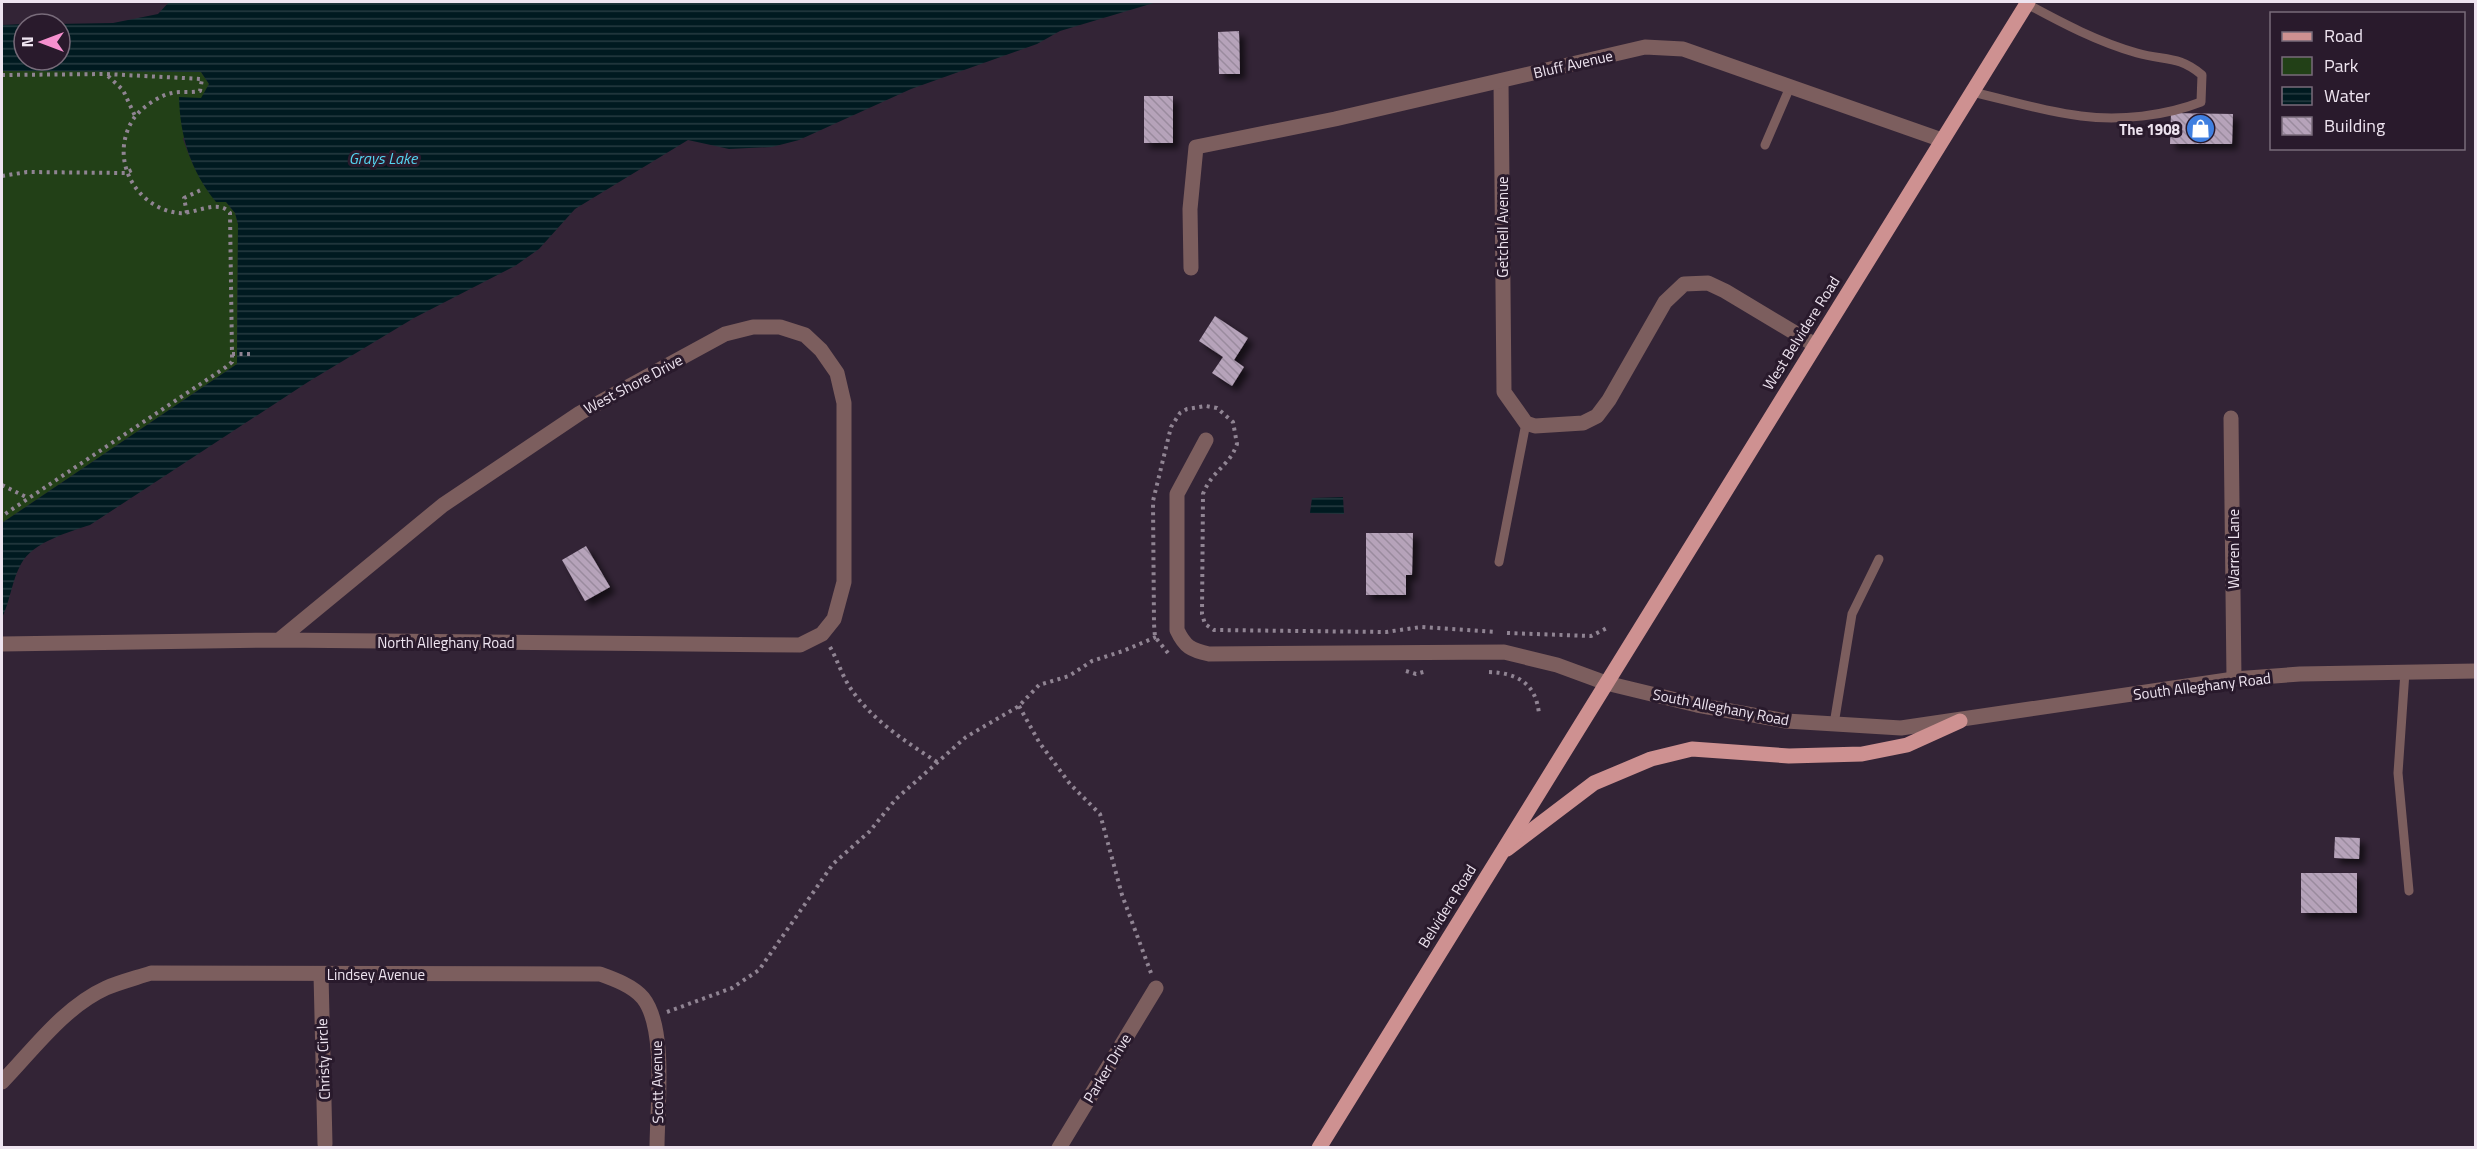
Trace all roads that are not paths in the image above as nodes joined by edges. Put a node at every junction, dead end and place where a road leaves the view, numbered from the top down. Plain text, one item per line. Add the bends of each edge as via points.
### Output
1 (2028, 3) edge
2 (1501, 81) junction
3 (1790, 87) junction
4 (1972, 92) junction
5 (1942, 140) junction
6 (1765, 145) dead end
7 (1191, 268) dead end
8 (1815, 345) junction
9 (2232, 418) dead end
10 (1526, 423) junction
11 (1206, 440) dead end
12 (1879, 560) dead end
13 (1499, 562) dead end
14 (822, 634) joint
15 (279, 640) junction
16 (2, 644) edge
17 (2475, 671) edge
18 (2405, 672) junction
19 (2234, 679) junction
20 (1606, 683) junction
21 (1960, 721) junction
22 (1834, 724) junction
23 (1500, 855) junction
24 (2409, 891) dead end
25 (321, 974) junction
26 (1156, 987) road end
27 (654, 1016) joint
28 (2, 1082) edge
29 (325, 1144) dead end
30 (657, 1148) edge
31 (1059, 1148) edge
32 (1319, 1148) edge

1 - 4 main road, West Belvidere Road
1 - 4 lane via 2077,31 2138,53 2186,62 2202,75 2201,102 2180,110 2124,117 2081,117
2 - 3 street, Bluff Avenue via 1645,47 1683,49
2 - 7 street, Bluff Avenue via 1196,147 1190,209
2 - 10 street, Getchell Avenue via 1504,392
3 - 5 street, Bluff Avenue
3 - 6 lane
4 - 5 main road, West Belvidere Road
5 - 8 main road, West Belvidere Road
8 - 10 street via 1708,283 1684,284 1665,302 1597,416 1583,423
8 - 20 main road, West Belvidere Road
9 - 19 street, Warren Lane
10 - 13 lane
11 - 20 street, South Alleghany Road via 1178,494 1177,630 1184,645 1192,651 1504,652
12 - 22 lane via 1852,614
14 - 15 street, North Alleghany Road via 800,645
14 - 15 street, West Shore Drive via 834,619 844,573 844,403 837,373 805,334 780,327 753,327 725,334 580,413 443,505
15 - 16 street, North Alleghany Road
17 - 18 street, South Alleghany Road
18 - 19 street, South Alleghany Road
18 - 24 lane via 2398,773
19 - 21 street, South Alleghany Road
20 - 22 street, South Alleghany Road via 1697,705 1786,721
20 - 23 main road, Belvidere Road
21 - 22 street, South Alleghany Road via 1901,728
21 - 23 main road via 1907,745 1862,754 1789,756 1692,749 1651,759 1594,783
23 - 32 main road, Belvidere Road
25 - 27 street, Lindsey Avenue via 600,974 618,980 643,997
25 - 28 street, Lindsey Avenue via 151,973 106,988 68,1015
25 - 29 street, Christy Circle
26 - 31 street, Parker Drive
27 - 30 street, Scott Avenue

